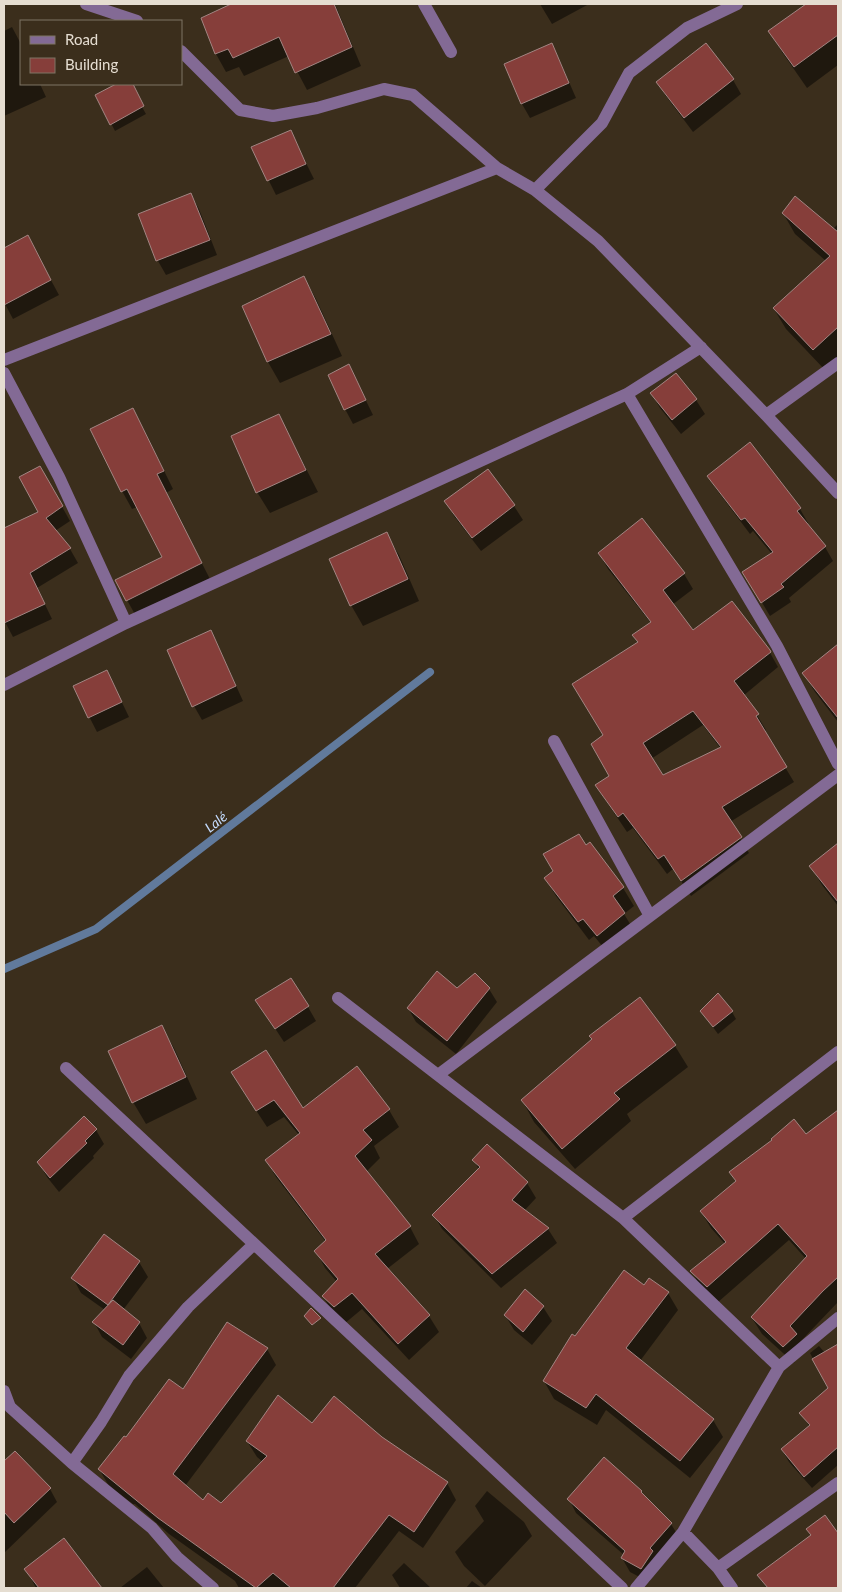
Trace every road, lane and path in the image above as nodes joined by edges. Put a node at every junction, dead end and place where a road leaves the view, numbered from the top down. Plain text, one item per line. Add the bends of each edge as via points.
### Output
1 (86, 4) edge
2 (424, 4) edge
3 (737, 4) edge
4 (134, 20) edge
5 (182, 52) edge
6 (451, 52) dead end
7 (497, 168) junction
8 (535, 190) junction
9 (701, 347) junction
10 (4, 360) edge
11 (838, 363) edge
12 (4, 373) edge
13 (627, 394) junction
14 (766, 415) junction
15 (838, 493) edge
16 (126, 623) junction
17 (4, 685) edge
18 (554, 741) dead end
19 (838, 764) edge
20 (838, 775) edge
21 (650, 916) junction
22 (338, 998) dead end
23 (838, 1052) edge
24 (66, 1068) dead end
25 (438, 1075) junction
26 (623, 1218) junction
27 (254, 1244) junction
28 (838, 1318) edge
29 (779, 1367) junction
30 (4, 1391) edge
31 (72, 1463) junction
32 (838, 1483) edge
33 (683, 1532) junction
34 (718, 1568) junction
35 (213, 1588) edge
36 (622, 1588) edge
37 (636, 1588) edge
38 (732, 1588) edge

1 - 4 street
2 - 6 street
3 - 8 street via 687,28 629,73 602,122
5 - 7 street via 240,110 273,116 317,108 384,88 413,95
7 - 8 street
7 - 10 street
8 - 9 street via 598,241
9 - 13 street
9 - 14 street
11 - 14 street
12 - 16 street via 59,477
13 - 16 street
13 - 19 street via 777,646
14 - 15 street
16 - 17 street
18 - 21 street
20 - 21 street
21 - 25 street
22 - 25 street
23 - 26 street
24 - 27 street
25 - 26 street
26 - 29 street
27 - 31 street via 188,1307 129,1376
27 - 36 street
28 - 29 street
29 - 33 street
30 - 31 street via 10,1407
31 - 35 street via 152,1528 177,1557
32 - 34 street
33 - 34 street
33 - 37 street
34 - 38 street

